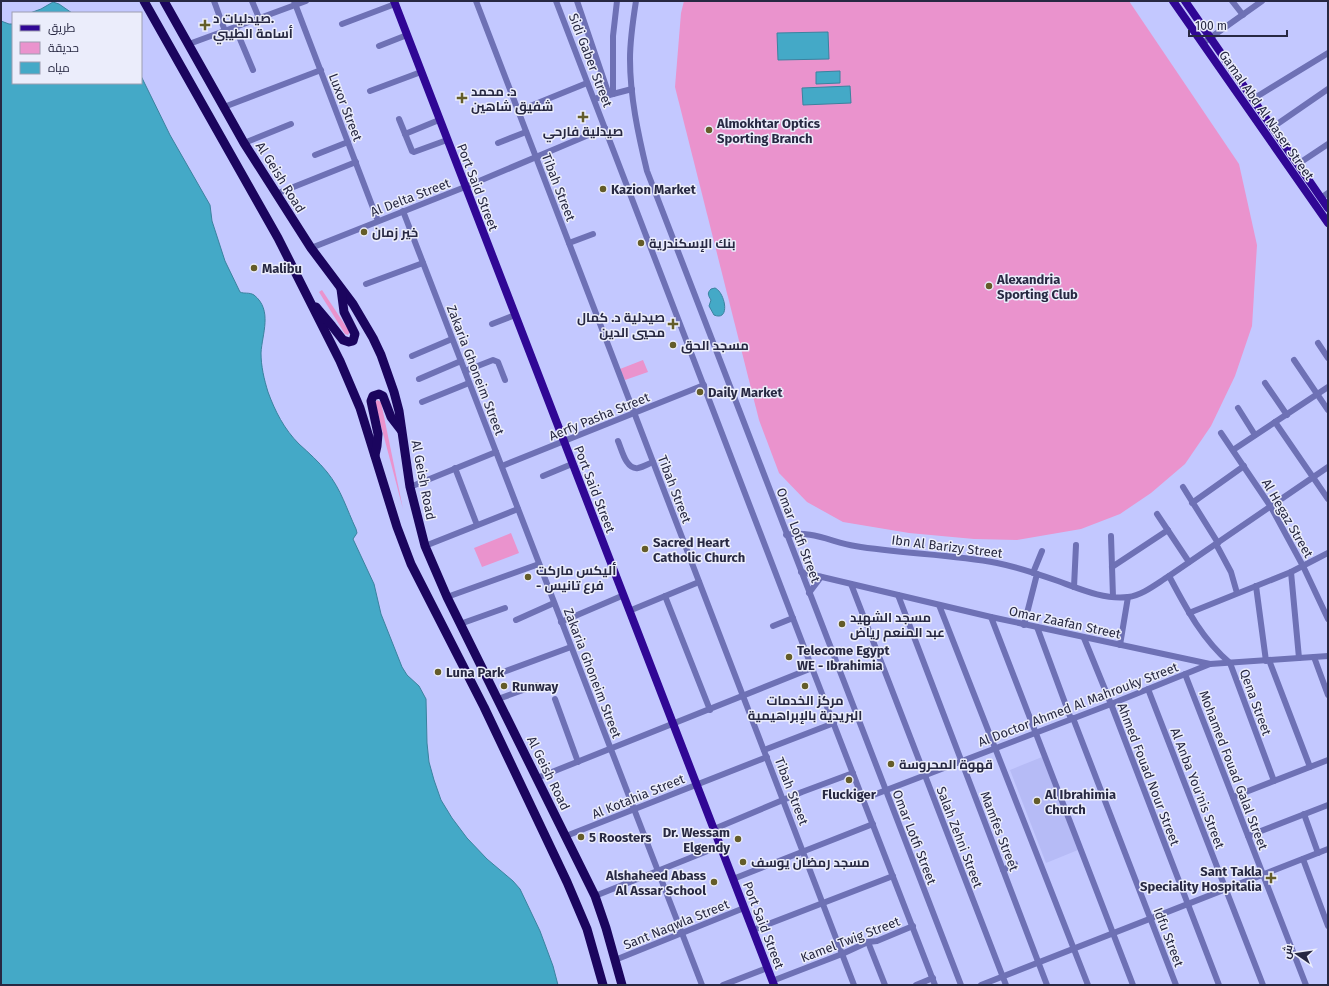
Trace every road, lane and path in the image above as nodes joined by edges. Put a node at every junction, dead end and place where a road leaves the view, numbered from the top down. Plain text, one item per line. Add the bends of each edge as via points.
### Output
1 (144, 1) edge
2 (164, 1) edge
3 (214, 1) edge
4 (252, 1) edge
5 (306, 1) edge
6 (476, 1) edge
7 (556, 1) edge
8 (577, 1) edge
9 (618, 1) edge
10 (636, 1) edge
11 (1173, 1) edge
12 (1185, 1) edge
13 (1232, 1) edge
14 (1262, 1) edge
15 (394, 2) edge
16 (295, 3) edge
17 (1243, 15) junction
18 (259, 18) junction
19 (342, 24) dead end
20 (234, 27) junction
21 (225, 31) junction
22 (407, 35) junction
23 (1210, 38) junction
24 (1203, 43) junction
25 (189, 44) junction
26 (379, 46) dead end
27 (1328, 53) edge
28 (252, 70) dead end
29 (320, 70) junction
30 (421, 72) junction
31 (587, 83) junction
32 (632, 89) junction
33 (1328, 89) edge
34 (370, 92) dead end
35 (611, 94) junction
36 (594, 99) junction
37 (1253, 99) junction
38 (224, 107) junction
39 (518, 111) junction
40 (399, 119) dead end
41 (440, 120) junction
42 (291, 124) dead end
43 (1273, 127) junction
44 (605, 128) junction
45 (526, 132) junction
46 (405, 134) junction
47 (447, 140) junction
48 (348, 142) junction
49 (244, 143) junction
50 (498, 143) dead end
51 (1328, 144) edge
52 (1288, 150) junction
53 (315, 155) dead end
54 (1281, 155) junction
55 (536, 157) junction
56 (356, 162) junction
57 (1298, 164) junction
58 (465, 187) junction
59 (276, 194) junction
60 (1325, 196) edge
61 (1328, 208) edge
62 (403, 211) junction
63 (378, 221) junction
64 (1328, 223) edge
65 (593, 234) dead end
66 (569, 243) junction
67 (311, 248) junction
68 (423, 263) junction
69 (366, 284) dead end
70 (341, 289) junction
71 (309, 300) junction
72 (515, 316) junction
73 (492, 324) dead end
74 (452, 338) junction
75 (1318, 342) dead end
76 (412, 356) dead end
77 (1328, 358) edge
78 (1294, 360) dead end
79 (461, 361) junction
80 (465, 371) junction
81 (419, 379) dead end
82 (505, 380) dead end
83 (469, 383) junction
84 (1265, 383) dead end
85 (704, 385) junction
86 (1328, 387) edge
87 (1317, 394) junction
88 (422, 402) dead end
89 (1238, 408) dead end
90 (1328, 410) edge
91 (634, 413) junction
92 (1287, 415) junction
93 (1275, 422) junction
94 (402, 431) junction
95 (1221, 433) dead end
96 (1255, 435) junction
97 (618, 441) dead end
98 (564, 442) junction
99 (1233, 450) junction
100 (496, 452) junction
101 (375, 457) junction
102 (653, 462) junction
103 (572, 464) junction
104 (502, 466) junction
105 (1244, 466) junction
106 (1328, 467) edge
107 (455, 468) junction
108 (543, 476) dead end
109 (1314, 477) junction
110 (410, 487) junction
111 (1183, 487) dead end
112 (1328, 499) edge
113 (1192, 503) junction
114 (1271, 507) junction
115 (518, 509) junction
116 (1157, 514) dead end
117 (477, 525) junction
118 (1168, 530) junction
119 (786, 535) junction
120 (1111, 536) dead end
121 (1217, 543) junction
122 (1076, 545) dead end
123 (425, 546) junction
124 (1042, 551) dead end
125 (1327, 555) edge
126 (1189, 562) junction
127 (539, 564) junction
128 (1303, 566) junction
129 (1112, 567) junction
130 (801, 572) junction
131 (1291, 572) junction
132 (1035, 573) junction
133 (1169, 576) junction
134 (821, 577) junction
135 (699, 582) junction
136 (851, 584) junction
137 (1256, 586) junction
138 (1074, 587) junction
139 (809, 593) junction
140 (1237, 593) junction
141 (898, 595) junction
142 (624, 596) junction
143 (665, 596) junction
144 (447, 597) junction
145 (1114, 597) junction
146 (1128, 597) junction
147 (554, 603) junction
148 (939, 605) junction
149 (505, 608) dead end
150 (630, 611) junction
151 (1189, 613) junction
152 (990, 617) junction
153 (793, 618) junction
154 (1328, 619) edge
155 (516, 620) dead end
156 (562, 622) junction
157 (460, 624) junction
158 (1024, 624) junction
159 (773, 626) dead end
160 (1037, 627) junction
161 (1084, 638) junction
162 (1120, 645) junction
163 (571, 647) junction
164 (1328, 656) edge
165 (1314, 657) junction
166 (1299, 658) junction
167 (1268, 660) junction
168 (1230, 663) junction
169 (1210, 664) junction
170 (812, 668) junction
171 (1185, 674) junction
172 (487, 678) junction
173 (537, 685) dead end
174 (1148, 689) junction
175 (1328, 695) edge
176 (743, 697) junction
177 (498, 699) junction
178 (555, 699) dead end
179 (1111, 704) junction
180 (710, 710) junction
181 (1072, 719) junction
182 (834, 723) junction
183 (674, 724) junction
184 (1035, 733) junction
185 (995, 748) junction
186 (611, 749) junction
187 (764, 750) junction
188 (767, 757) junction
189 (1328, 760) edge
190 (961, 761) junction
191 (578, 762) junction
192 (1310, 766) junction
193 (853, 773) junction
194 (925, 775) junction
195 (537, 778) junction
196 (1274, 781) junction
197 (697, 784) junction
198 (886, 790) junction
199 (1233, 797) junction
200 (863, 799) junction
201 (783, 801) junction
202 (1328, 805) edge
203 (634, 809) junction
204 (1304, 814) junction
205 (873, 824) junction
206 (714, 829) junction
207 (566, 836) junction
208 (1248, 836) junction
209 (720, 846) junction
210 (1328, 849) edge
211 (803, 852) junction
212 (1318, 853) junction
213 (1303, 859) junction
214 (1015, 864) dead end
215 (1003, 870) junction
216 (658, 871) junction
217 (1263, 875) junction
218 (893, 876) junction
219 (733, 879) junction
220 (1226, 889) junction
221 (595, 896) junction
222 (823, 903) junction
223 (1188, 904) junction
224 (744, 908) junction
225 (1150, 919) junction
226 (913, 926) junction
227 (1328, 926) edge
228 (753, 930) junction
229 (682, 933) junction
230 (1113, 933) junction
231 (868, 942) junction
232 (1074, 949) junction
233 (842, 954) junction
234 (615, 960) junction
235 (1038, 963) junction
236 (767, 968) junction
237 (1002, 977) junction
238 (933, 978) junction
239 (773, 983) edge
240 (1217, 984) edge
241 (603, 985) edge
242 (622, 985) edge
243 (702, 985) edge
244 (723, 985) edge
245 (854, 985) edge
246 (885, 985) edge
247 (916, 985) edge
248 (935, 985) edge
249 (961, 985) edge
250 (981, 985) edge
251 (1006, 985) edge
252 (1047, 985) edge
253 (1088, 985) edge
254 (1133, 985) edge
255 (1176, 985) edge
256 (1263, 985) edge
257 (1306, 985) edge

1 - 71 highway via 278,238
2 - 25 highway, Al Geish Road
3 - 21 street
4 - 18 street
5 - 16 street
6 - 39 street, Tibah Street
7 - 31 street, Sidi Gaber Street
8 - 35 street, Sidi Gaber Street
9 - 35 street via 613,36
10 - 32 street, Omar Lotfi Street via 630,58
11 - 24 main road, Gamal Abd Al Naser Street
12 - 23 main road, Gamal Abd Al Naser Street
13 - 17 street
14 - 17 street
15 - 19 street
15 - 22 main road, Port Said Street
16 - 18 street
16 - 29 street, Luxor Street
17 - 23 street
18 - 20 street
20 - 21 street
20 - 28 street
21 - 25 street
22 - 26 street
22 - 30 main road, Port Said Street
23 - 24 street
23 - 37 main road, Gamal Abd Al Naser Street
24 - 54 main road, Gamal Abd Al Naser Street
25 - 38 highway, Al Geish Road
27 - 37 street
29 - 38 street
29 - 48 street, Luxor Street
30 - 34 street
30 - 41 main road, Port Said Street
31 - 36 street, Sidi Gaber Street
31 - 39 street
32 - 35 street
32 - 119 street, Omar Lotfi Street via 643,156 652,186
33 - 43 street
35 - 36 street
36 - 44 street, Sidi Gaber Street
37 - 43 main road, Gamal Abd Al Naser Street
38 - 49 highway, Al Geish Road
39 - 45 street, Tibah Street
40 - 46 street
41 - 46 street
41 - 47 main road, Port Said Street
42 - 49 street
43 - 52 main road, Gamal Abd Al Naser Street
44 - 55 street, Al Delta Street
44 - 85 street
45 - 50 street
45 - 55 street, Tibah Street
46 - 47 street via 412,150 416,152
47 - 58 main road, Port Said Street
48 - 53 street
48 - 56 street, Luxor Street
49 - 59 highway, Al Geish Road
51 - 57 street
52 - 54 main road
52 - 57 main road, Gamal Abd Al Naser Street
54 - 64 main road, Gamal Abd Al Naser Street
55 - 58 street, Al Delta Street
55 - 66 street, Tibah Street
56 - 59 street
56 - 63 street, Luxor Street
57 - 60 main road, Gamal Abd Al Naser Street
58 - 62 street, Al Delta Street
58 - 72 main road, Port Said Street
59 - 67 highway, Al Geish Road
60 - 61 main road, Gamal Abd Al Naser Street
62 - 63 street, Al Delta Street
62 - 68 street, Zakaria Ghoneim Street
63 - 67 street, Al Delta Street
65 - 66 street
66 - 91 street, Tibah Street
67 - 70 highway, Al Geish Road
68 - 69 street
68 - 74 street, Zakaria Ghoneim Street
70 - 71 highway via 344,312 355,334 350,342 343,340
70 - 94 highway, Al Geish Road via 364,320 381,355 394,392
71 - 101 highway via 351,385
72 - 73 street
72 - 98 main road, Port Said Street
74 - 76 street
74 - 79 street, Zakaria Ghoneim Street
75 - 77 street
78 - 87 street
79 - 80 street, Zakaria Ghoneim Street
79 - 81 street
80 - 82 street via 496,360
80 - 83 street, Zakaria Ghoneim Street
83 - 88 street
83 - 100 street, Zakaria Ghoneim Street
84 - 92 street
85 - 91 street, Aerfy Pasha Street
85 - 153 street
86 - 87 street
87 - 90 street
87 - 92 street
89 - 96 street
91 - 98 street, Aerfy Pasha Street
91 - 102 street, Tibah Street
92 - 93 street
93 - 96 street
93 - 109 street
94 - 101 highway via 391,417 383,396 373,396 371,401 378,440
94 - 110 highway, Al Geish Road
95 - 99 street, Al Hegaz Street
96 - 99 street
97 - 102 street via 632,468
98 - 103 main road, Port Said Street
98 - 104 street, Aerfy Pasha Street
99 - 105 street, Al Hegaz Street
100 - 104 street, Zakaria Ghoneim Street
100 - 107 street
101 - 241 highway via 411,564 484,707 567,882 587,929
102 - 135 street, Tibah Street
103 - 108 street
103 - 142 main road, Port Said Street
104 - 115 street, Zakaria Ghoneim Street
105 - 113 street
105 - 114 street, Al Hegaz Street
106 - 109 street, Ibn Al Barizy Street
107 - 110 street
107 - 117 street
109 - 112 street
109 - 114 street, Ibn Al Barizy Street
110 - 123 highway, Al Geish Road
111 - 113 street
113 - 121 street
114 - 121 street, Ibn Al Barizy Street
114 - 128 street, Al Hegaz Street
115 - 117 street
115 - 127 street, Zakaria Ghoneim Street
116 - 118 street
117 - 123 street
118 - 126 street
118 - 129 street
119 - 130 street, Omar Lotfi Street
119 - 132 street, Ibn Al Barizy Street via 801,533 863,547 972,559
120 - 129 street
121 - 126 street, Ibn Al Barizy Street
121 - 140 street via 1231,572
122 - 138 street
123 - 144 highway, Al Geish Road
124 - 132 street
125 - 128 street
126 - 133 street, Ibn Al Barizy Street
127 - 144 street
127 - 147 street, Zakaria Ghoneim Street
128 - 131 street
128 - 154 street, Al Hegaz Street
129 - 145 street
130 - 134 street, Omar Zaafan Street
130 - 139 street, Omar Lotfi Street
131 - 137 street
131 - 166 street
132 - 138 street, Ibn Al Barizy Street
132 - 158 street
133 - 146 street, Ibn Al Barizy Street
133 - 151 street, Qena Street
134 - 136 street, Omar Zaafan Street
134 - 139 street
135 - 143 street
135 - 176 street, Tibah Street
136 - 141 street, Omar Zaafan Street
136 - 194 street, Salah Zehni Street
137 - 140 street
137 - 167 street
138 - 145 street, Ibn Al Barizy Street
139 - 198 street, Omar Lotfi Street
140 - 151 street
141 - 148 street, Omar Zaafan Street
141 - 190 street, Mamfes Street
142 - 150 main road, Port Said Street
142 - 156 street
143 - 150 street
143 - 180 street
144 - 157 highway, Al Geish Road
145 - 146 street, Ibn Al Barizy Street
146 - 162 street
147 - 155 street
147 - 156 street, Zakaria Ghoneim Street
148 - 152 street, Omar Zaafan Street
148 - 185 street
149 - 157 street
150 - 183 main road, Port Said Street
151 - 168 street, Qena Street via 1205,638
152 - 158 street, Omar Zaafan Street
152 - 184 street
153 - 159 street
153 - 170 street
156 - 163 street, Zakaria Ghoneim Street
157 - 172 highway, Al Geish Road
158 - 160 street, Omar Zaafan Street
160 - 161 street, Omar Zaafan Street
160 - 181 street, Idfu Street
161 - 162 street, Omar Zaafan Street
161 - 179 street, Ahmed Fouad Nour Street
162 - 169 street, Omar Zaafan Street
163 - 172 street
163 - 186 street, Zakaria Ghoneim Street
164 - 165 street, Omar Zaafan Street
165 - 166 street, Omar Zaafan Street
165 - 175 street
166 - 167 street, Omar Zaafan Street
167 - 168 street, Omar Zaafan Street
167 - 192 street
168 - 169 street, Omar Zaafan Street
168 - 196 street, Qena Street
169 - 171 street, Al Doctor Ahmed Al Mahrouky Street
170 - 176 street
170 - 182 street
171 - 174 street, Al Doctor Ahmed Al Mahrouky Street
171 - 199 street, Mohamed Fouad Galal Street
172 - 177 highway, Al Geish Road
173 - 177 street
174 - 179 street, Al Doctor Ahmed Al Mahrouky Street
174 - 220 street, Al Anba You'nis Street
176 - 180 street
176 - 187 street, Tibah Street
177 - 195 highway, Al Geish Road
178 - 191 street
179 - 181 street, Al Doctor Ahmed Al Mahrouky Street
179 - 223 street, Ahmed Fouad Nour Street
180 - 183 street
181 - 184 street, Al Doctor Ahmed Al Mahrouky Street
181 - 225 street, Idfu Street
182 - 187 street
182 - 193 street
183 - 186 street
183 - 197 main road, Port Said Street
184 - 185 street, Al Doctor Ahmed Al Mahrouky Street
184 - 230 street
185 - 190 street, Al Doctor Ahmed Al Mahrouky Street
185 - 232 street
186 - 191 street
186 - 203 street, Zakaria Ghoneim Street
187 - 188 street, Tibah Street
188 - 197 street, Al Kotahia Street
188 - 201 street, Tibah Street
189 - 192 street
190 - 194 street, Al Doctor Ahmed Al Mahrouky Street
190 - 215 street, Mamfes Street
191 - 195 street
192 - 196 street
193 - 200 street
193 - 201 street
194 - 198 street, Al Doctor Ahmed Al Mahrouky Street
194 - 237 street, Salah Zehni Street
195 - 207 highway, Al Geish Road
196 - 199 street
197 - 203 street, Al Kotahia Street
197 - 206 main road, Port Said Street
198 - 200 street, Al Doctor Ahmed Al Mahrouky Street
198 - 249 street, Omar Lotfi Street
199 - 208 street, Mohamed Fouad Galal Street
200 - 205 street
201 - 206 street
201 - 211 street, Tibah Street
202 - 204 street
203 - 207 street, Al Kotahia Street
203 - 216 street, Zakaria Ghoneim Street
204 - 208 street
204 - 212 street
205 - 211 street
205 - 218 street
206 - 209 main road, Port Said Street
207 - 221 highway, Al Geish Road
208 - 217 street, Mohamed Fouad Galal Street
209 - 216 street
209 - 219 main road, Port Said Street
210 - 212 street
211 - 219 street
211 - 222 street, Tibah Street
212 - 213 street
213 - 217 street
213 - 227 street
214 - 215 street
215 - 235 street, Mamfes Street
216 - 221 street
216 - 229 street, Zakaria Ghoneim Street
217 - 220 street
217 - 257 street, Mohamed Fouad Galal Street
218 - 222 street
218 - 226 street
219 - 224 main road, Port Said Street
220 - 223 street
220 - 256 street, Al Anba You'nis Street
221 - 234 highway, Al Geish Road
222 - 228 street
222 - 233 street, Tibah Street
223 - 225 street
223 - 240 street, Ahmed Fouad Nour Street
224 - 228 main road, Port Said Street
224 - 229 street, Sant Naqwla Street
225 - 230 street
225 - 255 street, Idfu Street
226 - 231 street, Kamel Twig Street via 877,941
226 - 238 street
228 - 236 main road, Port Said Street
229 - 234 street, Sant Naqwla Street
229 - 243 street, Zakaria Ghoneim Street
230 - 232 street
230 - 254 street
231 - 233 street, Kamel Twig Street
231 - 246 street
232 - 235 street
232 - 253 street
233 - 239 street, Kamel Twig Street
233 - 245 street, Tibah Street
234 - 242 highway, Al Geish Road
235 - 237 street
235 - 252 street, Mamfes Street
236 - 239 main road, Port Said Street
236 - 244 street
237 - 250 street
237 - 251 street, Salah Zehni Street
238 - 247 street
238 - 248 street

